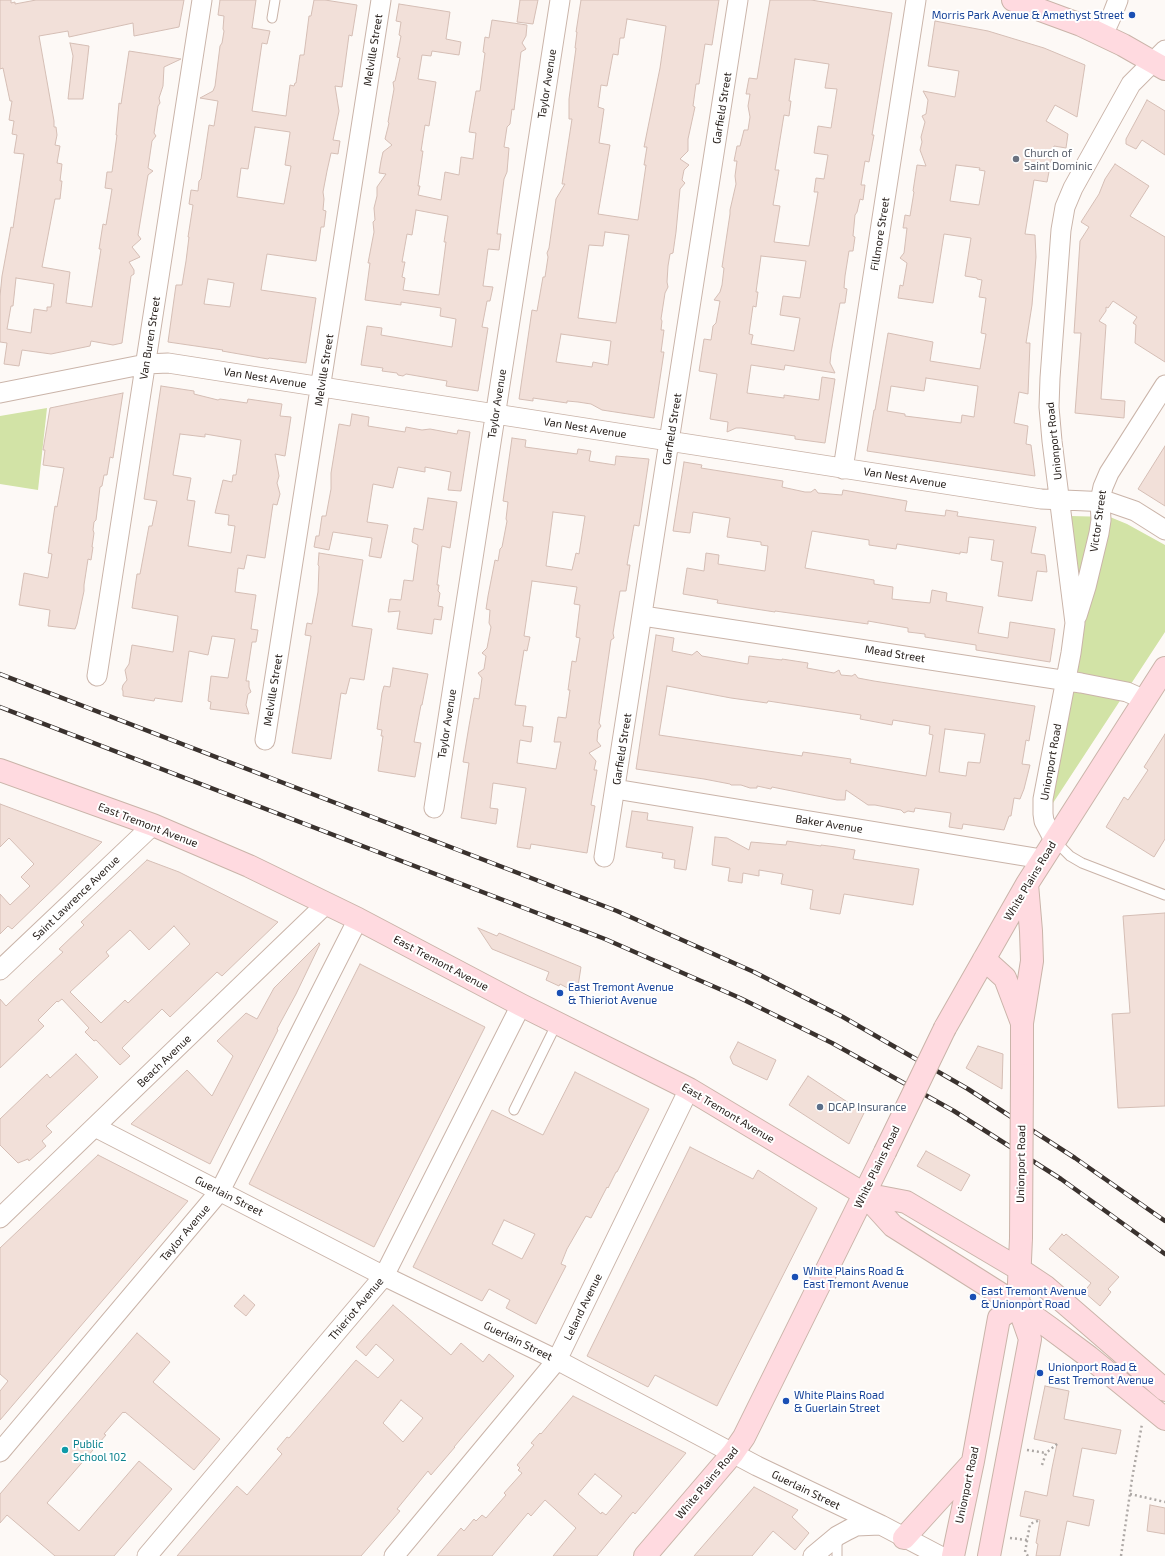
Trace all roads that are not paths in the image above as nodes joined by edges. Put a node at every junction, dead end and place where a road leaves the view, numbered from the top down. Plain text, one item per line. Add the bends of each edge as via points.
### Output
1 (202, 0) edge
2 (276, 0) edge
3 (381, 0) edge
4 (560, 0) edge
5 (738, 0) edge
6 (916, 0) edge
7 (1013, 0) edge
8 (1118, 0) edge
9 (272, 18) dead end
10 (1103, 36) junction
11 (1161, 60) edge
12 (146, 364) junction
13 (1165, 385) edge
14 (321, 387) junction
15 (0, 393) edge
16 (496, 414) junction
17 (670, 441) junction
18 (843, 469) junction
19 (1060, 499) junction
20 (1100, 501) junction
21 (1165, 530) edge
22 (643, 616) junction
23 (1075, 623) junction
24 (1165, 668) edge
25 (97, 676) dead end
26 (1066, 681) junction
27 (1145, 700) junction
28 (265, 740) dead end
29 (0, 770) edge
30 (615, 789) junction
31 (434, 808) dead end
32 (153, 825) junction
33 (1054, 840) junction
34 (604, 857) dead end
35 (1042, 859) junction
36 (1027, 884) junction
37 (1165, 895) edge
38 (328, 903) junction
39 (358, 919) junction
40 (984, 959) junction
41 (0, 970) edge
42 (521, 1005) junction
43 (557, 1023) junction
44 (1022, 1023) junction
45 (689, 1089) junction
46 (514, 1110) dead end
47 (96, 1127) junction
48 (220, 1191) junction
49 (864, 1194) junction
50 (0, 1218) edge
51 (1019, 1269) junction
52 (384, 1276) junction
53 (1018, 1306) junction
54 (557, 1360) junction
55 (1165, 1390) edge
56 (1165, 1419) edge
57 (0, 1452) edge
58 (733, 1454) junction
59 (973, 1461) junction
60 (881, 1525) junction
61 (837, 1536) junction
62 (904, 1538) junction
63 (147, 1556) edge
64 (394, 1556) edge
65 (645, 1556) edge
66 (813, 1556) edge
67 (837, 1556) edge
68 (940, 1556) edge
69 (953, 1556) edge
70 (989, 1556) edge

1 - 12 street, Van Buren Street
2 - 9 lane
3 - 14 street, Melville Street
4 - 16 street, Taylor Avenue
5 - 17 street, Garfield Street
6 - 18 street, Fillmore Street
7 - 10 main road via 1062,17
8 - 10 street
10 - 11 main road
11 - 19 street, Unionport Road via 1131,84 1073,188 1063,218 1049,394
12 - 14 street, Van Nest Avenue via 168,363
12 - 15 street, Van Nest Avenue
12 - 25 street, Van Buren Street
13 - 20 street, Victor Street via 1109,474
14 - 16 street, Van Nest Avenue
14 - 28 street, Melville Street
16 - 17 street, Van Nest Avenue
16 - 31 street, Taylor Avenue
17 - 18 street, Van Nest Avenue
17 - 22 street, Garfield Street
18 - 19 street, Van Nest Avenue via 1041,499
19 - 20 street, Van Nest Avenue
19 - 23 street, Unionport Road
20 - 21 street, Van Nest Avenue via 1127,507
20 - 23 street, Victor Street via 1099,533
22 - 26 street, Mead Street
22 - 30 street, Garfield Street
23 - 26 street, Unionport Road
24 - 27 main road, White Plains Road
26 - 27 street, Mead Street via 1119,690
26 - 33 street, Unionport Road via 1043,798 1044,821
27 - 33 main road, White Plains Road
29 - 32 main road, East Tremont Avenue
30 - 34 street, Garfield Street
30 - 35 street, Baker Avenue
32 - 38 main road, East Tremont Avenue
32 - 41 street, Saint Lawrence Avenue
33 - 35 main road, White Plains Road
33 - 37 lane via 1070,856 1082,863
35 - 36 main road, White Plains Road
36 - 40 main road, White Plains Road
36 - 44 main road, Unionport Road via 1032,961
38 - 39 main road, East Tremont Avenue
38 - 47 street, Beach Avenue
39 - 42 main road, East Tremont Avenue
39 - 48 street, Taylor Avenue
40 - 44 main road, Unionport Road via 1005,978
40 - 49 main road, White Plains Road, bridge via 945,1028
42 - 43 main road, East Tremont Avenue
42 - 52 street, Thieriot Avenue
43 - 45 main road, East Tremont Avenue
43 - 46 lane
44 - 51 main road, Unionport Road, bridge
45 - 49 main road, East Tremont Avenue
45 - 54 street, Leland Avenue
47 - 48 street, Guerlain Street
47 - 50 street, Beach Avenue
48 - 52 street, Guerlain Street
48 - 57 street, Taylor Avenue
49 - 51 main road, East Tremont Avenue via 906,1202
49 - 53 main road, East Tremont Avenue via 893,1226
49 - 58 main road, White Plains Road via 748,1431
51 - 53 main road, Unionport Road
51 - 55 main road, East Tremont Avenue via 1046,1287
52 - 54 street, Guerlain Street
52 - 63 street, Thieriot Avenue
53 - 56 main road, East Tremont Avenue via 1089,1357
53 - 59 main road, Unionport Road via 999,1318
53 - 70 main road, Unionport Road via 1030,1339
54 - 58 street, Guerlain Street
54 - 64 street, Leland Avenue
58 - 60 street, Guerlain Street
58 - 65 main road, White Plains Road
59 - 62 main road
59 - 69 main road, Unionport Road
60 - 61 street via 856,1526
60 - 62 street, Guerlain Street
61 - 66 street
61 - 67 lane
62 - 68 street, Guerlain Street

